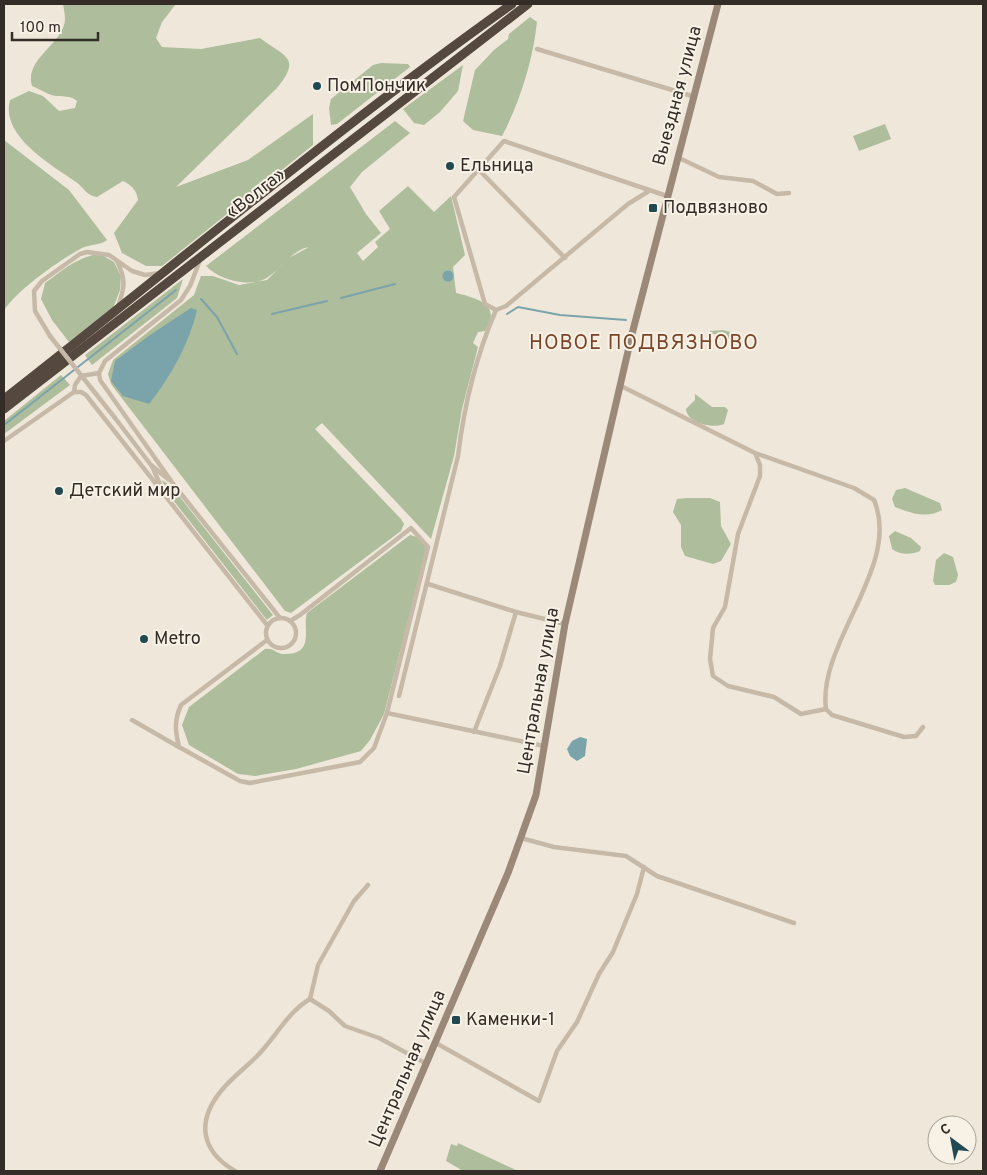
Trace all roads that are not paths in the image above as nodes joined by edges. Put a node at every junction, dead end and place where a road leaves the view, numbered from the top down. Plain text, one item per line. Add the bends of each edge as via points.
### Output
1 (512, 4) edge
2 (528, 4) edge
3 (718, 4) edge
4 (537, 49) dead end
5 (692, 96) junction
6 (676, 158) junction
7 (479, 170) junction
8 (649, 192) junction
9 (789, 193) dead end
10 (667, 196) junction
11 (200, 258) junction
12 (565, 258) junction
13 (116, 260) junction
14 (163, 272) junction
15 (496, 310) junction
16 (116, 311) junction
17 (99, 373) junction
18 (621, 386) junction
19 (74, 392) junction
20 (4, 398) edge
21 (4, 409) edge
22 (4, 441) edge
23 (755, 453) junction
24 (151, 465) junction
25 (174, 485) junction
26 (164, 493) junction
27 (428, 584) junction
28 (516, 612) junction
29 (280, 618) junction
30 (290, 621) junction
31 (565, 624) junction
32 (267, 625) junction
33 (266, 640) junction
34 (399, 696) dead end
35 (826, 710) junction
36 (387, 713) junction
37 (132, 720) dead end
38 (923, 728) dead end
39 (474, 732) junction
40 (544, 746) junction
41 (179, 747) junction
42 (522, 838) junction
43 (644, 867) junction
44 (368, 885) dead end
45 (794, 923) dead end
46 (310, 1000) junction
47 (436, 1043) junction
48 (427, 1064) junction
49 (235, 1171) edge
50 (380, 1171) edge

1 - 14 highway, «Волга» via 434,59
2 - 11 highway, «Волга»
3 - 5 main road, Выездная улица
4 - 5 street
5 - 6 main road, Выездная улица
6 - 9 street via 719,176 753,181 777,194
6 - 10 main road, Выездная улица
7 - 8 street via 504,141
7 - 12 street
7 - 15 street via 457,191 454,202 485,304
8 - 10 street
8 - 12 street via 628,204
10 - 18 main road, Центральная улица
11 - 17 street via 181,300 110,357
11 - 21 highway, «Волга»
12 - 15 street via 506,306
13 - 14 street via 144,275
13 - 16 street via 124,276 123,292
13 - 24 street, bridge via 96,252 80,254 38,285 33,300 35,311 50,336
14 - 16 highway, «Волга»
15 - 27 street via 468,395 458,456
16 - 20 highway, «Волга»
17 - 19 street via 81,376
17 - 25 street via 103,388
18 - 23 street
18 - 31 main road, Центральная улица
19 - 22 street
19 - 26 street via 86,395
23 - 35 street via 854,488 874,500 877,508 880,529 876,553 827,672
23 - 35 street via 760,476 738,534 725,607 714,628 710,659 713,676 728,686 774,697 801,714
24 - 25 street
24 - 26 street
25 - 29 street
26 - 32 street
27 - 28 street
27 - 34 street
28 - 31 street
28 - 39 street via 500,666
29 - 30 street
29 - 32 street
30 - 33 street via 296,634 292,644 278,648
30 - 36 street via 411,528 428,546
31 - 40 main road, Центральная улица
32 - 33 street
33 - 41 street via 182,705 174,727
35 - 38 street via 832,715 904,736 916,736
36 - 39 street
36 - 41 street via 374,748 360,762 250,783 240,781
37 - 41 street
39 - 40 street
40 - 42 main road, Центральная улица via 536,795
42 - 43 street via 554,847 626,856
42 - 47 main road, Центральная улица
43 - 45 street via 670,881
43 - 47 street via 637,894 613,952 577,1022 557,1051 539,1101
44 - 46 street via 354,902 318,966
46 - 48 street via 345,1026 380,1038
46 - 49 street via 289,1015 259,1054 221,1091 210,1109 205,1135 207,1144 213,1154
47 - 48 main road, Центральная улица
48 - 50 main road, Центральная улица

